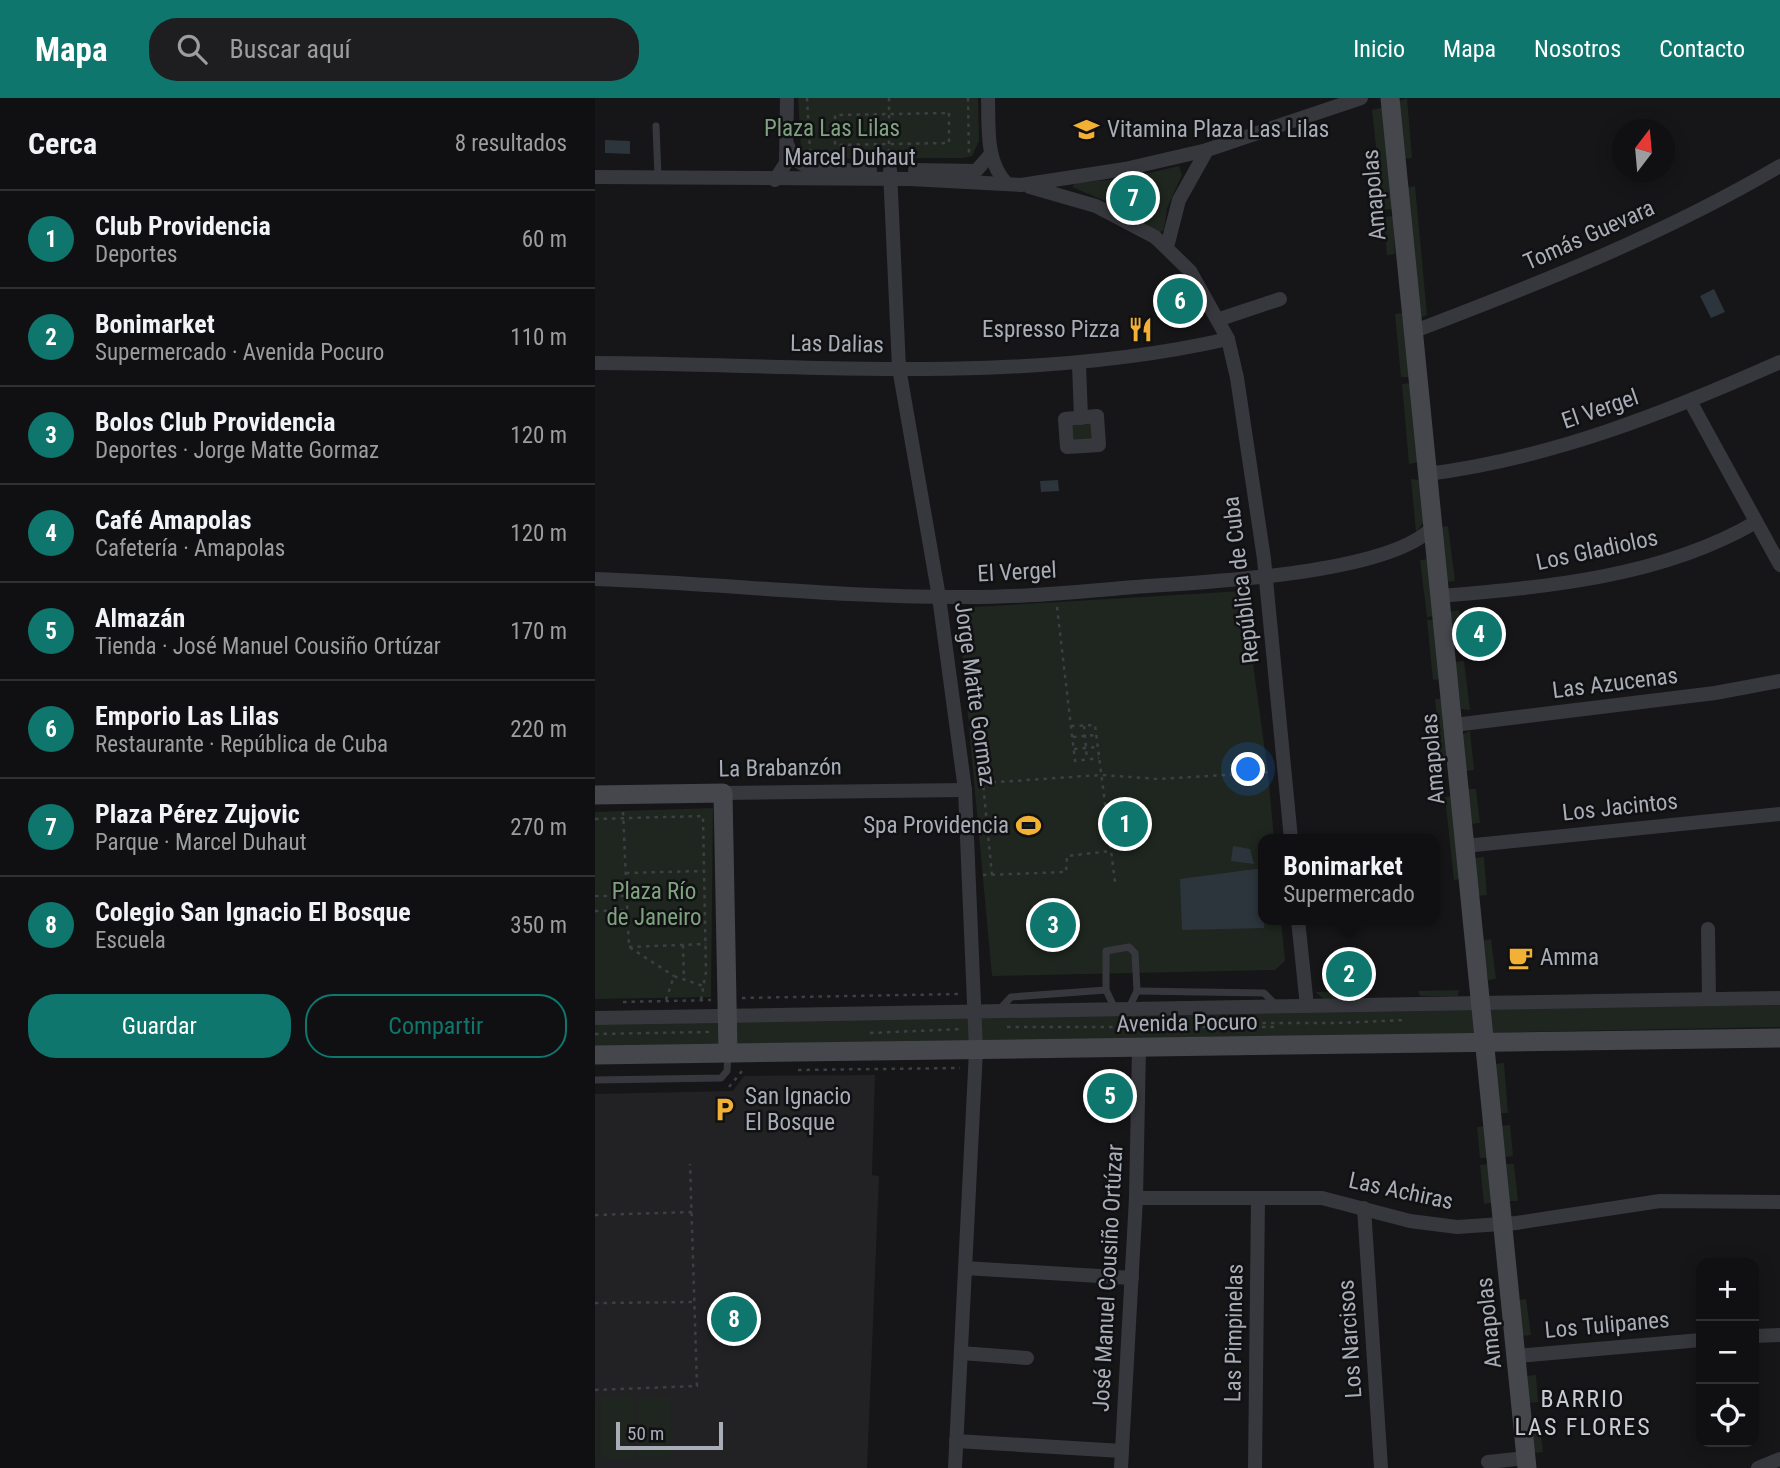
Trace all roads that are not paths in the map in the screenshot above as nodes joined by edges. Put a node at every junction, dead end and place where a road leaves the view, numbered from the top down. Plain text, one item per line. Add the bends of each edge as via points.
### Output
1 (787, 98) edge
2 (988, 98) edge
3 (1361, 98) edge
4 (1390, 98) edge
5 (656, 126) dead end
6 (788, 146) junction
7 (1207, 150) junction
8 (991, 155) junction
9 (1780, 166) edge
10 (890, 175) junction
11 (595, 177) edge
12 (658, 178) junction
13 (775, 180) junction
14 (1014, 185) junction
15 (1167, 247) junction
16 (1280, 299) dead end
17 (1220, 319) junction
18 (1412, 332) junction
19 (1229, 339) junction
20 (1780, 362) edge
21 (595, 363) edge
22 (1079, 363) junction
23 (899, 368) junction
24 (1690, 401) junction
25 (1081, 418) dead end
26 (1427, 474) junction
27 (1756, 522) junction
28 (1432, 528) junction
29 (1780, 565) edge
30 (1266, 577) junction
31 (595, 579) edge
32 (1440, 596) junction
33 (939, 597) junction
34 (1780, 681) edge
35 (1454, 725) junction
36 (965, 790) junction
37 (723, 793) junction
38 (595, 795) edge
39 (1780, 814) edge
40 (1291, 834) edge
41 (1465, 846) junction
42 (1299, 925) edge
43 (1708, 929) dead end
44 (1106, 990) junction
45 (1137, 991) junction
46 (1780, 998) edge
47 (1709, 999) junction
48 (1482, 1002) junction
49 (1307, 1006) junction
50 (736, 1007) junction
51 (1278, 1007) junction
52 (1122, 1009) junction
53 (997, 1011) junction
54 (976, 1012) junction
55 (595, 1018) edge
56 (1780, 1038) edge
57 (1486, 1043) junction
58 (1139, 1048) junction
59 (595, 1055) edge
60 (976, 1058) junction
61 (728, 1062) junction
62 (595, 1080) edge
63 (1136, 1198) junction
64 (1258, 1198) junction
65 (1780, 1202) edge
66 (1364, 1208) junction
67 (1504, 1224) junction
68 (965, 1268) junction
69 (1132, 1278) junction
70 (1780, 1335) edge
71 (1759, 1336) edge
72 (1696, 1340) edge
73 (961, 1353) junction
74 (1517, 1356) junction
75 (1027, 1358) dead end
76 (956, 1441) junction
77 (1122, 1451) junction
78 (1780, 1460) edge
79 (1487, 1462) dead end
80 (1527, 1463) edge
81 (955, 1468) edge
82 (1121, 1468) edge
83 (1255, 1468) edge
84 (1381, 1468) edge
85 (1758, 1468) edge

1 - 6 street
2 - 8 street
3 - 7 street, Marcel Duhaut
4 - 18 street, Amapolas
5 - 12 lane
6 - 10 street via 798,163 811,168
6 - 13 street via 786,163
7 - 14 street, Marcel Duhaut via 1125,169
7 - 15 street via 1179,200
8 - 10 street via 981,168 969,171
8 - 14 street via 999,176
9 - 18 street, Tomás Guevara via 1580,268
10 - 13 street, Marcel Duhaut
10 - 14 street, Marcel Duhaut
10 - 23 street, Jorge Matte Gormaz
11 - 12 street, Marcel Duhaut
12 - 13 street, Marcel Duhaut
14 - 15 street, Marcel Duhaut via 1103,209
15 - 17 street, República de Cuba via 1190,271
16 - 17 street
17 - 19 street, República de Cuba
18 - 26 street, Amapolas
19 - 22 street, Las Dalias
19 - 30 street, República de Cuba
20 - 24 street, El Vergel
21 - 23 street, Las Dalias
22 - 23 street, Las Dalias
22 - 25 street
23 - 33 street, Jorge Matte Gormaz
24 - 26 street, El Vergel via 1538,454 1492,466
24 - 27 street
26 - 28 street, Amapolas
27 - 29 street
27 - 32 street, Los Gladiolos via 1704,548 1598,577
28 - 30 street, El Vergel via 1415,542 1360,560
28 - 32 street, Amapolas
30 - 33 street, El Vergel via 1055,594
30 - 40 street, República de Cuba
31 - 33 street, El Vergel
32 - 35 street, Amapolas
33 - 36 street, Jorge Matte Gormaz
34 - 35 street, Las Azucenas
35 - 41 street, Amapolas
36 - 37 street, La Brabanzón
36 - 54 street, Jorge Matte Gormaz
37 - 38 street, La Brabanzón
37 - 50 street
39 - 41 street, Los Jacintos
41 - 48 street, Amapolas
42 - 49 street
43 - 47 street
44 - 45 lane via 1106,951 1129,947 1135,953
44 - 52 lane
44 - 53 lane via 1011,997
45 - 51 lane via 1264,993
45 - 52 lane
46 - 47 street, Avenida Pocuro
47 - 48 street, Avenida Pocuro
48 - 49 street, Avenida Pocuro
48 - 57 street, Amapolas
49 - 51 street, Avenida Pocuro
50 - 54 street, Avenida Pocuro
50 - 55 street, Avenida Pocuro
50 - 61 street
51 - 52 street, Avenida Pocuro
52 - 53 street, Avenida Pocuro
53 - 54 street, Avenida Pocuro
54 - 60 street, Jorge Matte Gormaz
56 - 57 street, Avenida Pocuro
57 - 58 street, Avenida Pocuro
57 - 67 street, Amapolas
58 - 60 street, Avenida Pocuro
58 - 63 street, José Manuel Cousiño Ortúzar
59 - 61 street, Avenida Pocuro
60 - 61 street, Avenida Pocuro via 749,1053
60 - 68 street, Jorge Matte Gormaz
61 - 62 lane via 721,1078
63 - 64 street, Las Achiras
63 - 69 street, José Manuel Cousiño Ortúzar
64 - 66 street, Las Achiras via 1322,1198
64 - 83 street, Las Pimpinelas
65 - 67 street, Las Achiras via 1660,1201
66 - 67 street, Las Achiras via 1410,1221 1457,1227
66 - 84 street, Los Narcisos
67 - 74 street, Amapolas
68 - 69 street
68 - 73 street, Jorge Matte Gormaz
69 - 77 street, José Manuel Cousiño Ortúzar
70 - 71 street
72 - 74 street, Los Tulipanes
73 - 75 street
73 - 76 street, Jorge Matte Gormaz
74 - 80 street, Amapolas
76 - 77 street
76 - 81 street, Jorge Matte Gormaz
77 - 82 street, José Manuel Cousiño Ortúzar
78 - 85 street
79 - 80 street, Amapolas

